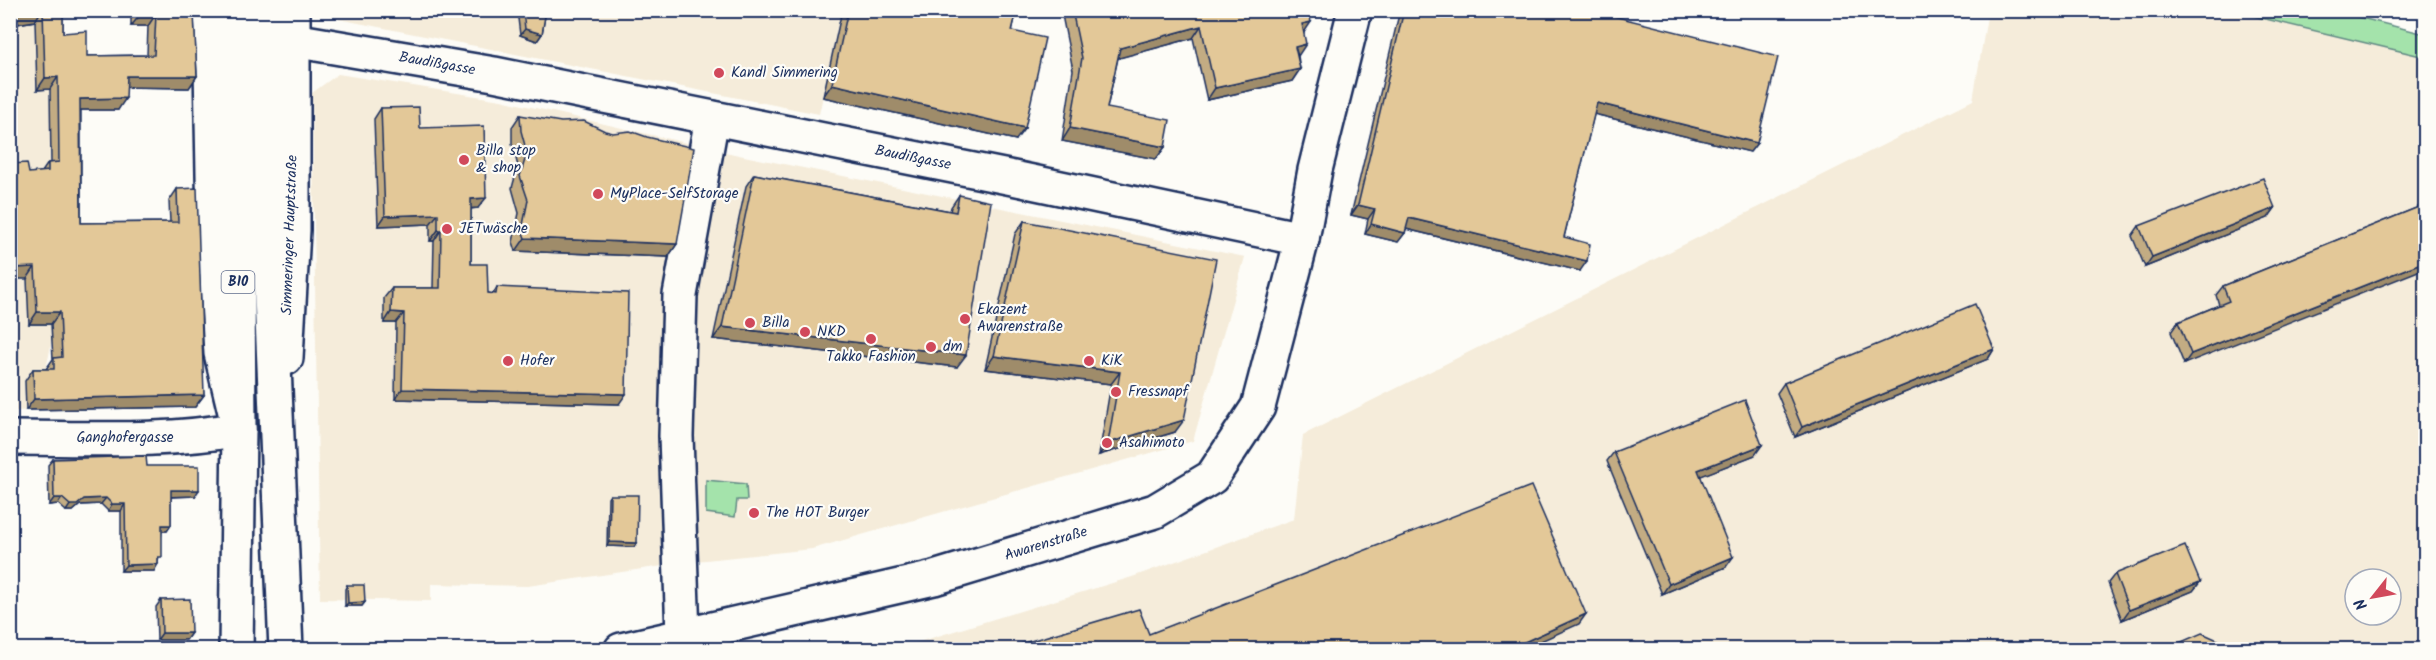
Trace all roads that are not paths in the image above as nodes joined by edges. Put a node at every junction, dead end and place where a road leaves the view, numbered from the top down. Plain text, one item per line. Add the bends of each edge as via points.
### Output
1 (210, 10) edge
2 (236, 10) edge
3 (265, 10) edge
4 (1355, 10) edge
5 (293, 25) edge
6 (712, 118) junction
7 (252, 135) junction
8 (1302, 239) junction
9 (238, 429) junction
10 (10, 438) edge
11 (278, 459) junction
12 (683, 635) junction
13 (236, 650) edge
14 (286, 650) edge
15 (621, 650) edge

1 - 9 street via 221,353
2 - 7 street, B10
3 - 7 street, B10
4 - 8 street
5 - 6 street, Baudißgasse via 452,66
5 - 11 street, Simmeringer Hauptstraße via 293,230
6 - 8 street, Baudißgasse
6 - 12 street via 680,295 676,436
7 - 9 street, B10
7 - 11 street, Simmeringer Hauptstraße / B10
8 - 12 street, Awarenstraße via 1258,407 1212,477 1155,511 945,574
9 - 10 street, Ganghofergasse via 159,438
9 - 13 street, B10
11 - 14 street, Simmeringer Hauptstraße / B10
12 - 15 street, Awarenstraße

